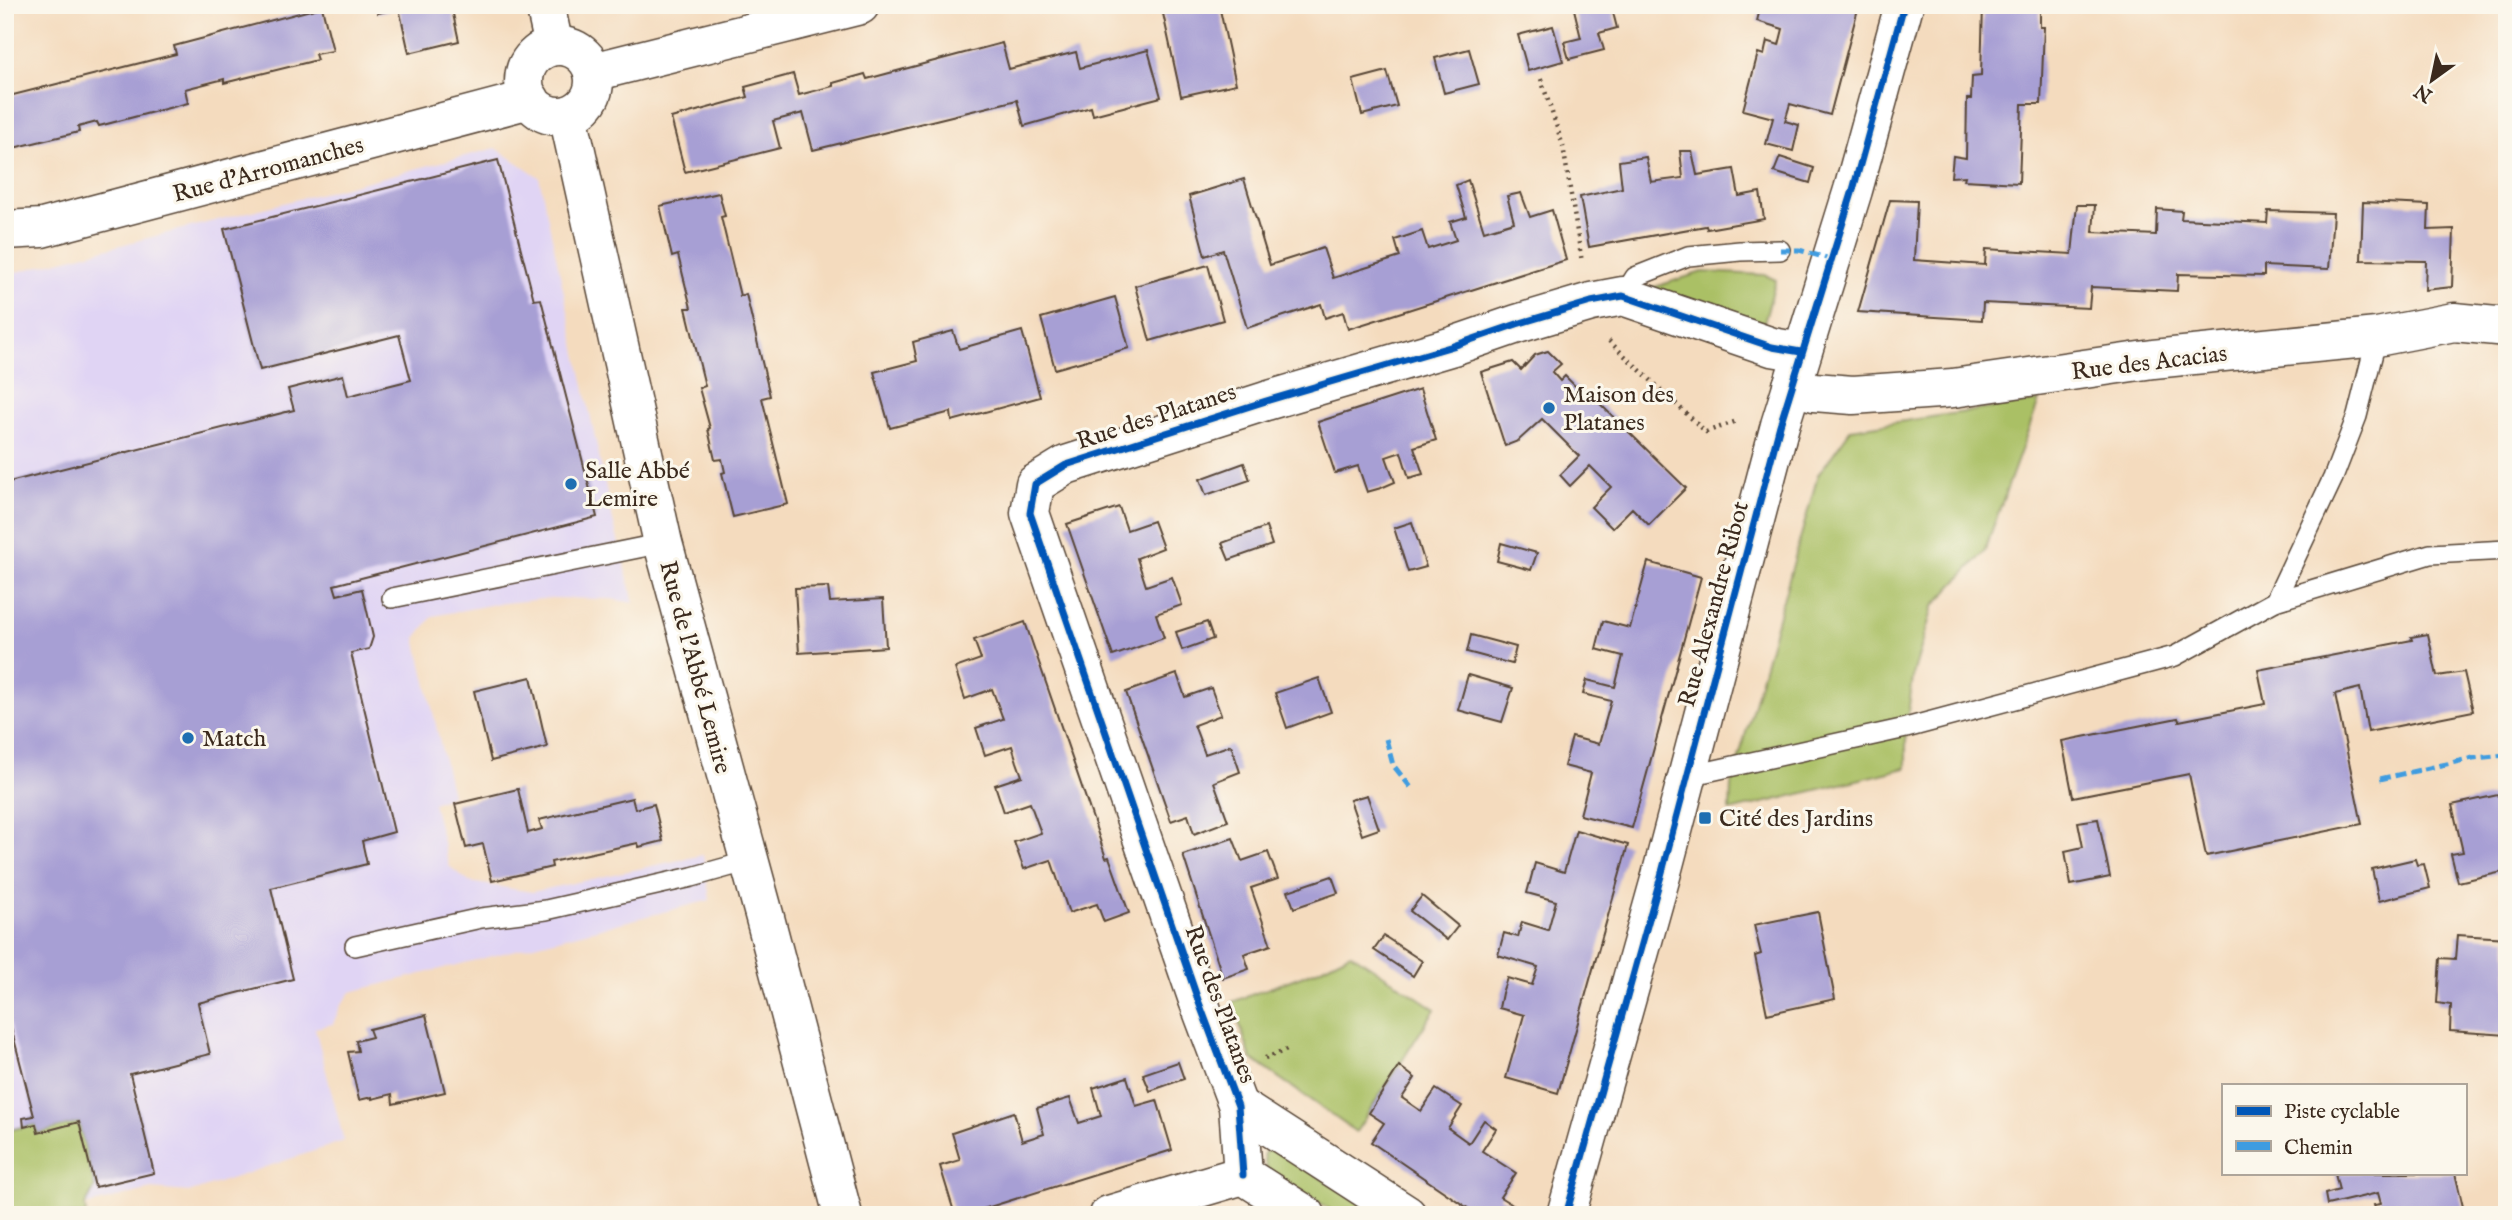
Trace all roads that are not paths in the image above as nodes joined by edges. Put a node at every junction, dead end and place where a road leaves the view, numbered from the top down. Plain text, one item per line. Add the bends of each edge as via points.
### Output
1 (545, 5) edge
2 (860, 5) edge
3 (1904, 5) edge
4 (554, 46) junction
5 (593, 72) junction
6 (530, 99) junction
7 (568, 115) junction
8 (5, 230) edge
9 (1780, 250) dead end
10 (1623, 296) junction
11 (2507, 327) edge
12 (2377, 337) junction
13 (1797, 369) junction
14 (663, 543) junction
15 (2507, 550) edge
16 (392, 598) dead end
17 (2275, 601) junction
18 (1688, 776) junction
19 (749, 861) junction
20 (355, 946) dead end
21 (1238, 1106) junction
22 (1243, 1175) junction
23 (843, 1215) edge
24 (1109, 1215) edge
25 (1306, 1215) edge
26 (1407, 1215) edge
27 (1566, 1215) edge

1 - 4 street
2 - 5 street
3 - 13 street, Rue Alexandre Ribot
4 - 5 street via 582,54
4 - 6 street via 533,57 527,67 524,78
5 - 7 street via 592,93 579,110
6 - 7 street via 546,114
6 - 8 street, Rue d'Arromanches via 42,228
7 - 14 street, Rue de l'Abbé Lemire
9 - 10 lane via 1688,256 1635,277
10 - 13 street, Rue des Platanes via 1772,347
10 - 21 street, Rue des Platanes via 1517,324 1066,464 1035,484 1030,513
11 - 12 street, Rue des Acacias via 2454,322
12 - 13 street, Rue des Acacias via 2153,359 1953,388 1853,395 1814,392
12 - 17 lane via 2338,466
13 - 18 street, Rue Alexandre Ribot
14 - 16 lane
14 - 19 street, Rue de l'Abbé Lemire
15 - 17 lane via 2430,554
17 - 18 lane via 2175,656 1906,727
18 - 27 street, Rue Alexandre Ribot
19 - 20 lane via 547,910 481,918
19 - 23 street, Rue de l'Abbé Lemire
21 - 22 street, Rue des Platanes
21 - 26 street
22 - 24 street
22 - 25 street

